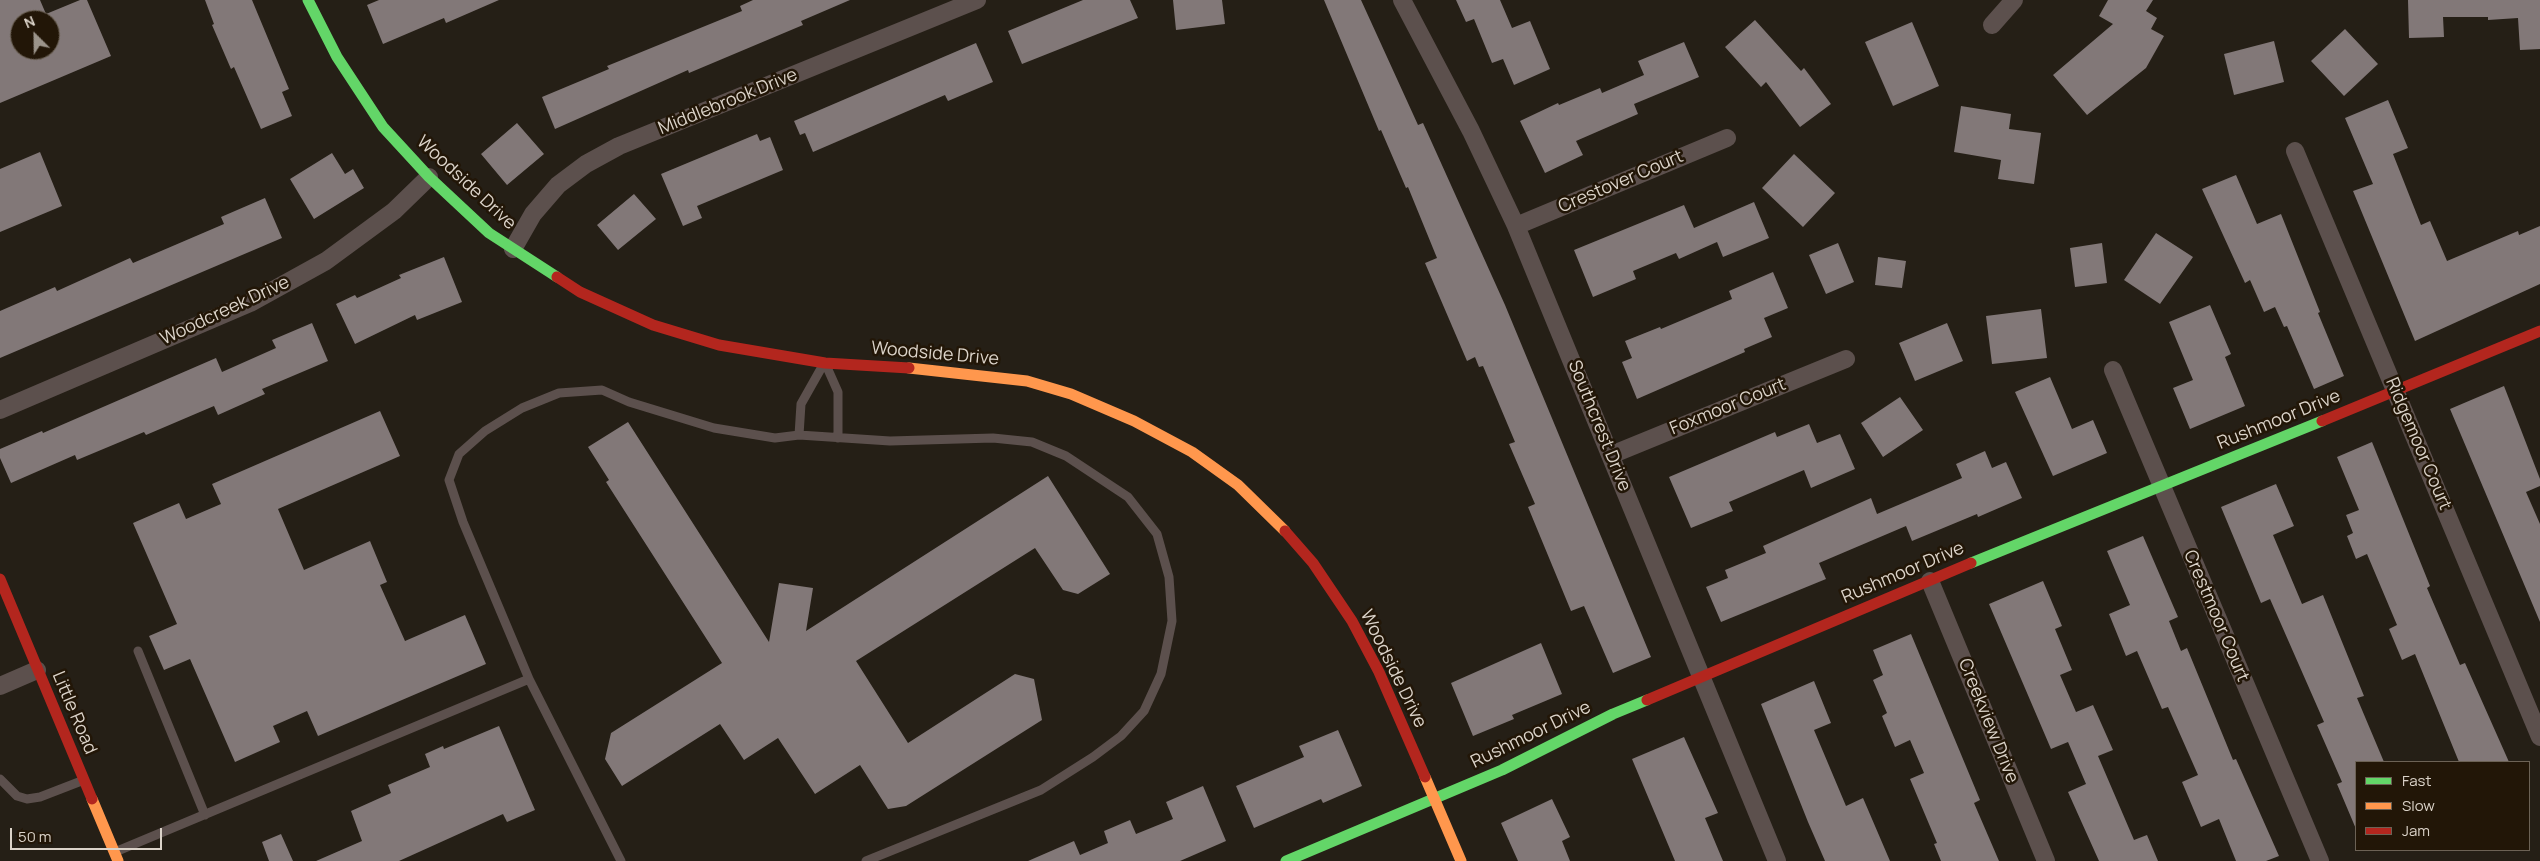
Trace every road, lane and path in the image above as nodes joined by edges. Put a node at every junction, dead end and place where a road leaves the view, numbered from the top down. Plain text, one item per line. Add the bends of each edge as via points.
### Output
1 (308, 0) edge
2 (978, 0) edge
3 (1402, 0) edge
4 (2014, 0) edge
5 (1992, 25) dead end
6 (1727, 138) dead end
7 (2295, 151) dead end
8 (429, 177) junction
9 (1516, 226) junction
10 (513, 250) junction
11 (2540, 331) edge
12 (1846, 359) dead end
13 (825, 363) junction
14 (2113, 370) dead end
15 (2396, 391) junction
16 (0, 410) edge
17 (799, 435) junction
18 (838, 438) junction
19 (1611, 455) junction
20 (2161, 487) junction
21 (0, 579) edge
22 (1930, 581) junction
23 (138, 651) dead end
24 (37, 670) junction
25 (1701, 678) junction
26 (529, 679) junction
27 (0, 686) edge
28 (2540, 737) edge
29 (0, 779) edge
30 (84, 780) junction
31 (1433, 798) junction
32 (205, 815) junction
33 (116, 857) edge
34 (621, 861) edge
35 (866, 861) edge
36 (1286, 861) edge
37 (1461, 861) edge
38 (1777, 861) edge
39 (2046, 861) edge
40 (2320, 861) edge

1 - 8 street, Woodside Drive via 337,57 383,127
2 - 10 street, Middlebrook Drive via 619,146 586,164 558,185 533,214
3 - 9 street, Southcrest Drive via 1471,131
4 - 5 street
6 - 9 street, Crestover Court
7 - 15 street, Ridgemoor Court
8 - 10 street, Woodside Drive
8 - 16 street, Woodcreek Drive via 394,211 326,261 250,303
9 - 19 street, Southcrest Drive
10 - 13 street, Woodside Drive via 580,292 653,325 719,345
11 - 15 street, Rushmoor Drive
12 - 19 street, Foxmoor Court
13 - 17 lane via 801,404
13 - 18 lane via 838,392
13 - 31 street, Woodside Drive via 990,374 1027,381 1071,394 1134,421 1192,452 1238,485 1313,563 1352,621 1379,672
14 - 20 street, Crestmoor Court
15 - 20 street, Rushmoor Drive
15 - 28 street, Ridgemoor Court
17 - 18 lane
17 - 26 lane via 775,438 714,428 629,402 602,390 559,393 522,408 485,431 459,454 449,480 466,531
18 - 35 lane via 890,441 993,438 1032,442 1066,456 1128,497 1156,534 1170,586 1172,621 1160,674 1144,710 1122,736 1041,790
19 - 25 street, Southcrest Drive
20 - 22 street, Rushmoor Drive
20 - 40 street, Crestmoor Court
21 - 24 street, Little Road
22 - 25 street, Rushmoor Drive
22 - 39 street, Creekview Drive
23 - 32 lane
24 - 27 street
24 - 30 street, Little Road
25 - 31 street, Rushmoor Drive via 1613,714 1502,770
25 - 38 street, Southcrest Drive
26 - 32 lane
26 - 34 lane
29 - 30 lane via 17,796 27,799
30 - 33 street, Little Road
31 - 36 street, Rushmoor Drive
31 - 37 street, Woodside Drive
32 - 33 lane

